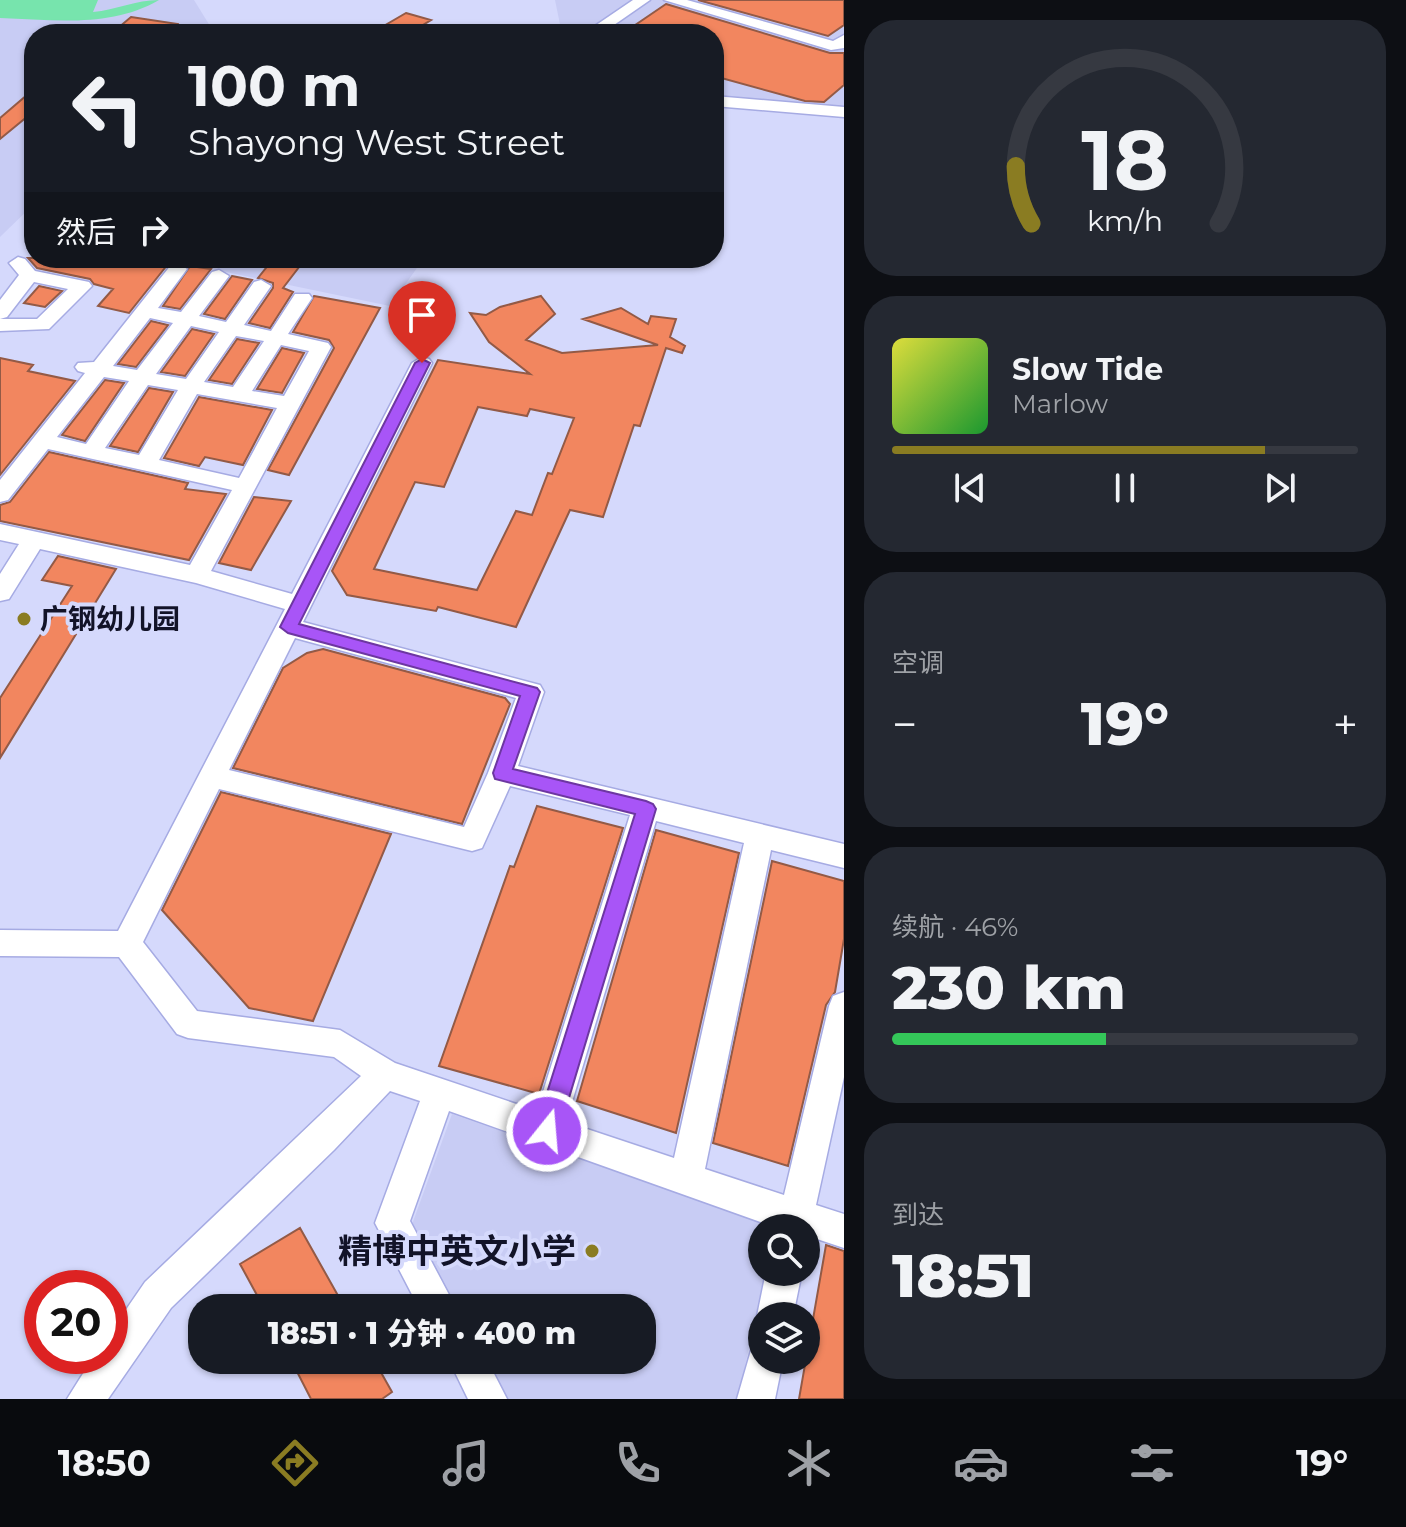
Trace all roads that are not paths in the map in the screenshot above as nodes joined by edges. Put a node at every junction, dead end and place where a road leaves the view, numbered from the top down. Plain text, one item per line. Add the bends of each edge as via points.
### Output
1 (643, 0) edge
2 (671, 0) edge
3 (606, 24) edge
4 (844, 40) edge
5 (724, 102) edge
6 (844, 112) edge
7 (178, 269) dead end
8 (219, 276) dead end
9 (261, 286) dead end
10 (302, 298) dead end
11 (145, 311) junction
12 (0, 313) edge
13 (185, 322) junction
14 (0, 325) edge
15 (229, 330) junction
16 (274, 339) junction
17 (422, 363) dead end
18 (91, 368) junction
19 (141, 379) junction
20 (190, 388) junction
21 (238, 396) junction
22 (290, 404) junction
23 (43, 441) junction
24 (91, 452) junction
25 (145, 464) junction
26 (244, 486) junction
27 (0, 495) edge
28 (0, 532) edge
29 (34, 540) junction
30 (197, 575) junction
31 (0, 593) edge
32 (294, 616) junction
33 (502, 773) junction
34 (212, 777) junction
35 (646, 809) junction
36 (760, 836) junction
37 (844, 856) edge
38 (0, 943) edge
39 (127, 944) junction
40 (844, 1006) edge
41 (385, 1074) junction
42 (439, 1093) junction
43 (547, 1131) junction
44 (686, 1179) junction
45 (776, 1214) edge
46 (798, 1214) edge
47 (820, 1226) edge
48 (844, 1231) edge
49 (430, 1294) edge
50 (475, 1374) edge
51 (762, 1374) edge
52 (86, 1399) edge
53 (488, 1399) edge
54 (756, 1399) edge

1 - 3 street
2 - 4 street via 836,47
5 - 6 street
7 - 11 street
8 - 13 street
9 - 15 street
10 - 16 street
11 - 13 street
11 - 18 street
12 - 14 street via 24,269 82,286 42,325
13 - 15 street
13 - 19 street
15 - 16 street
15 - 20 street
16 - 21 street
16 - 22 street via 321,347
17 - 32 street
18 - 19 street
18 - 23 street
19 - 20 street
19 - 24 street
20 - 21 street
20 - 25 street
21 - 22 street
22 - 26 street
23 - 24 street
23 - 27 street
24 - 25 street
25 - 26 street
26 - 30 street
28 - 29 street
29 - 30 street
29 - 31 street
30 - 32 street
32 - 33 street via 531,692
32 - 34 street
33 - 34 street via 472,840
33 - 35 street
34 - 39 street
35 - 36 street
35 - 43 street
36 - 37 street
36 - 44 street
38 - 39 street
39 - 41 street via 188,1024 340,1044
40 - 46 street
41 - 42 street
41 - 52 street via 158,1295
42 - 43 street
42 - 49 street via 392,1223
43 - 44 street
44 - 45 street
47 - 48 street
50 - 53 street
51 - 54 street

